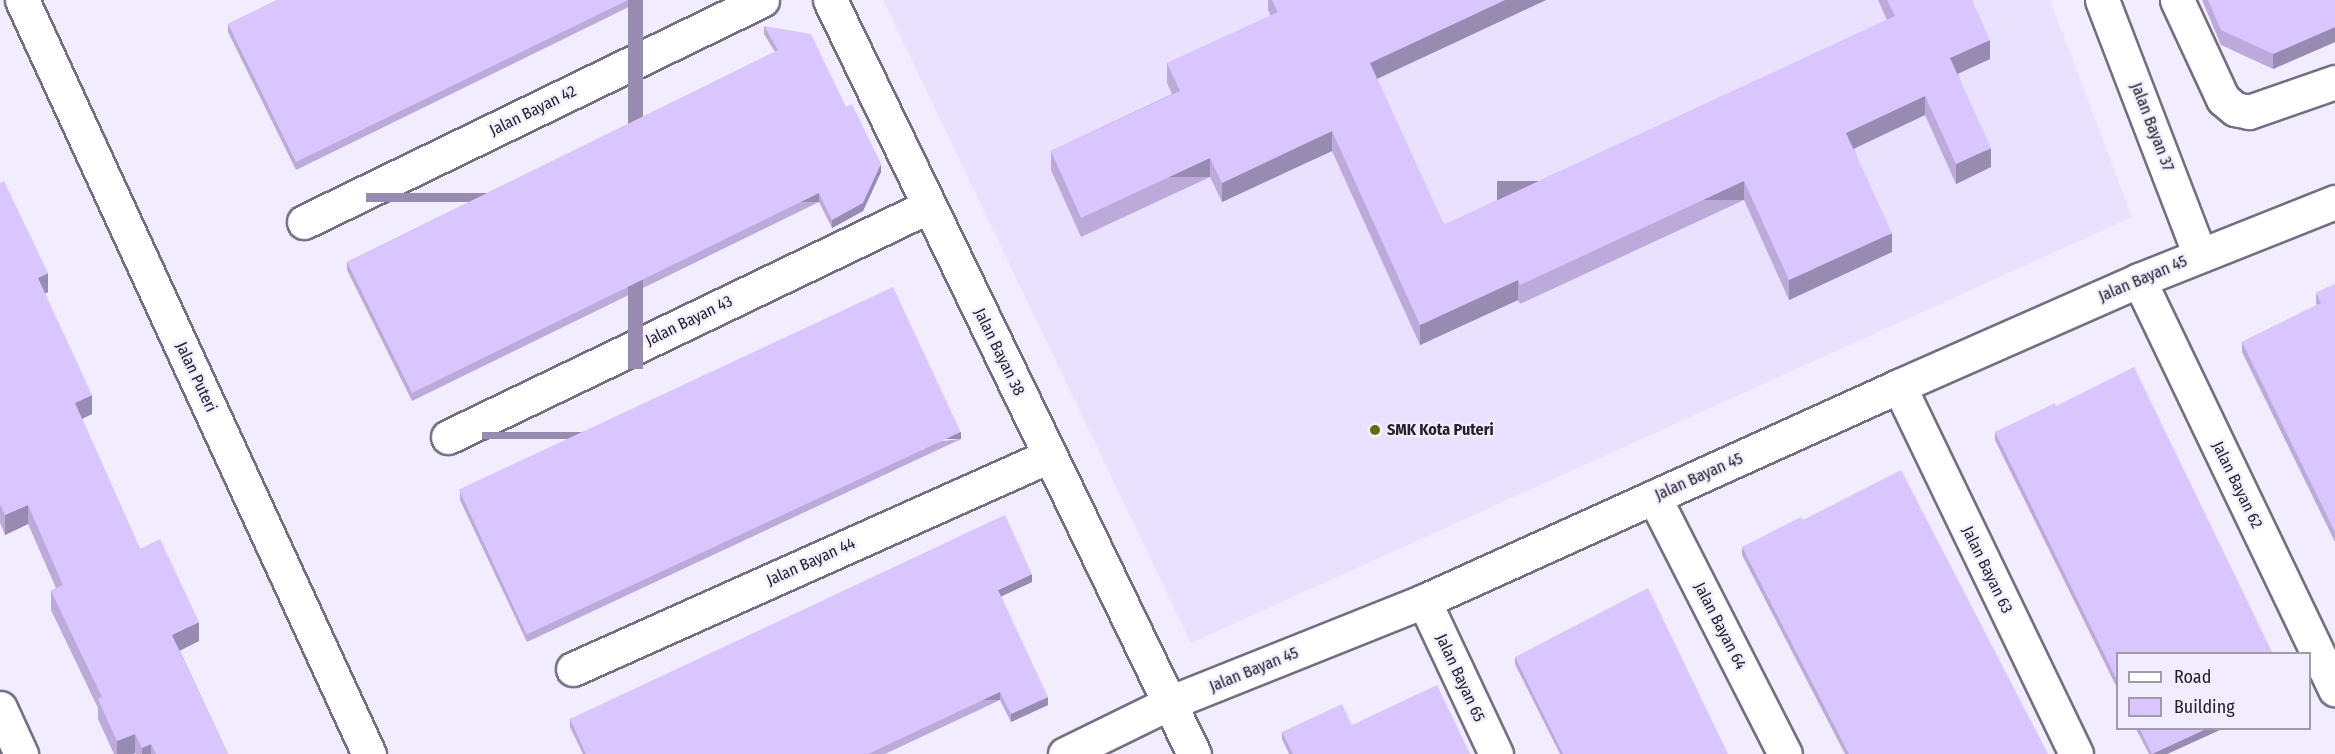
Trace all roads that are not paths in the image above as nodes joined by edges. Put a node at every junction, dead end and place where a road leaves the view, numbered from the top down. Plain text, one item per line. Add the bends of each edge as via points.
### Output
1 (22, 0) edge
2 (762, 0) edge
3 (830, 0) edge
4 (2102, 0) edge
5 (2177, 0) edge
6 (2335, 82) edge
7 (2335, 202) edge
8 (929, 206) junction
9 (304, 222) dead end
10 (2200, 255) junction
11 (2139, 280) junction
12 (1899, 386) junction
13 (448, 436) dead end
14 (1049, 456) junction
15 (1654, 497) junction
16 (1424, 601) junction
17 (573, 669) dead end
18 (2335, 690) edge
19 (1169, 704) junction
20 (0, 708) edge
21 (21, 754) edge
22 (369, 754) edge
23 (1065, 754) edge
24 (1194, 754) edge
25 (1496, 754) edge
26 (1785, 754) edge
27 (2076, 754) edge

1 - 22 street, Jalan Puteri
2 - 9 street, Jalan Bayan 42
3 - 8 street, Jalan Bayan 38
4 - 10 street, Jalan Bayan 37
5 - 6 street via 2223,99 2235,109 2249,112
7 - 10 street, Jalan Bayan 45
8 - 13 street, Jalan Bayan 43
8 - 14 street, Jalan Bayan 38
10 - 11 street, Jalan Bayan 45
11 - 12 street, Jalan Bayan 45
11 - 18 street, Jalan Bayan 62
12 - 15 street, Jalan Bayan 45
12 - 27 street, Jalan Bayan 63
14 - 17 street, Jalan Bayan 44
14 - 19 street, Jalan Bayan 38
15 - 16 street, Jalan Bayan 45
15 - 26 street, Jalan Bayan 64
16 - 19 street, Jalan Bayan 45
16 - 25 street, Jalan Bayan 65
19 - 23 street, Jalan Bayan 45
19 - 24 street, Jalan Bayan 38
20 - 21 street

